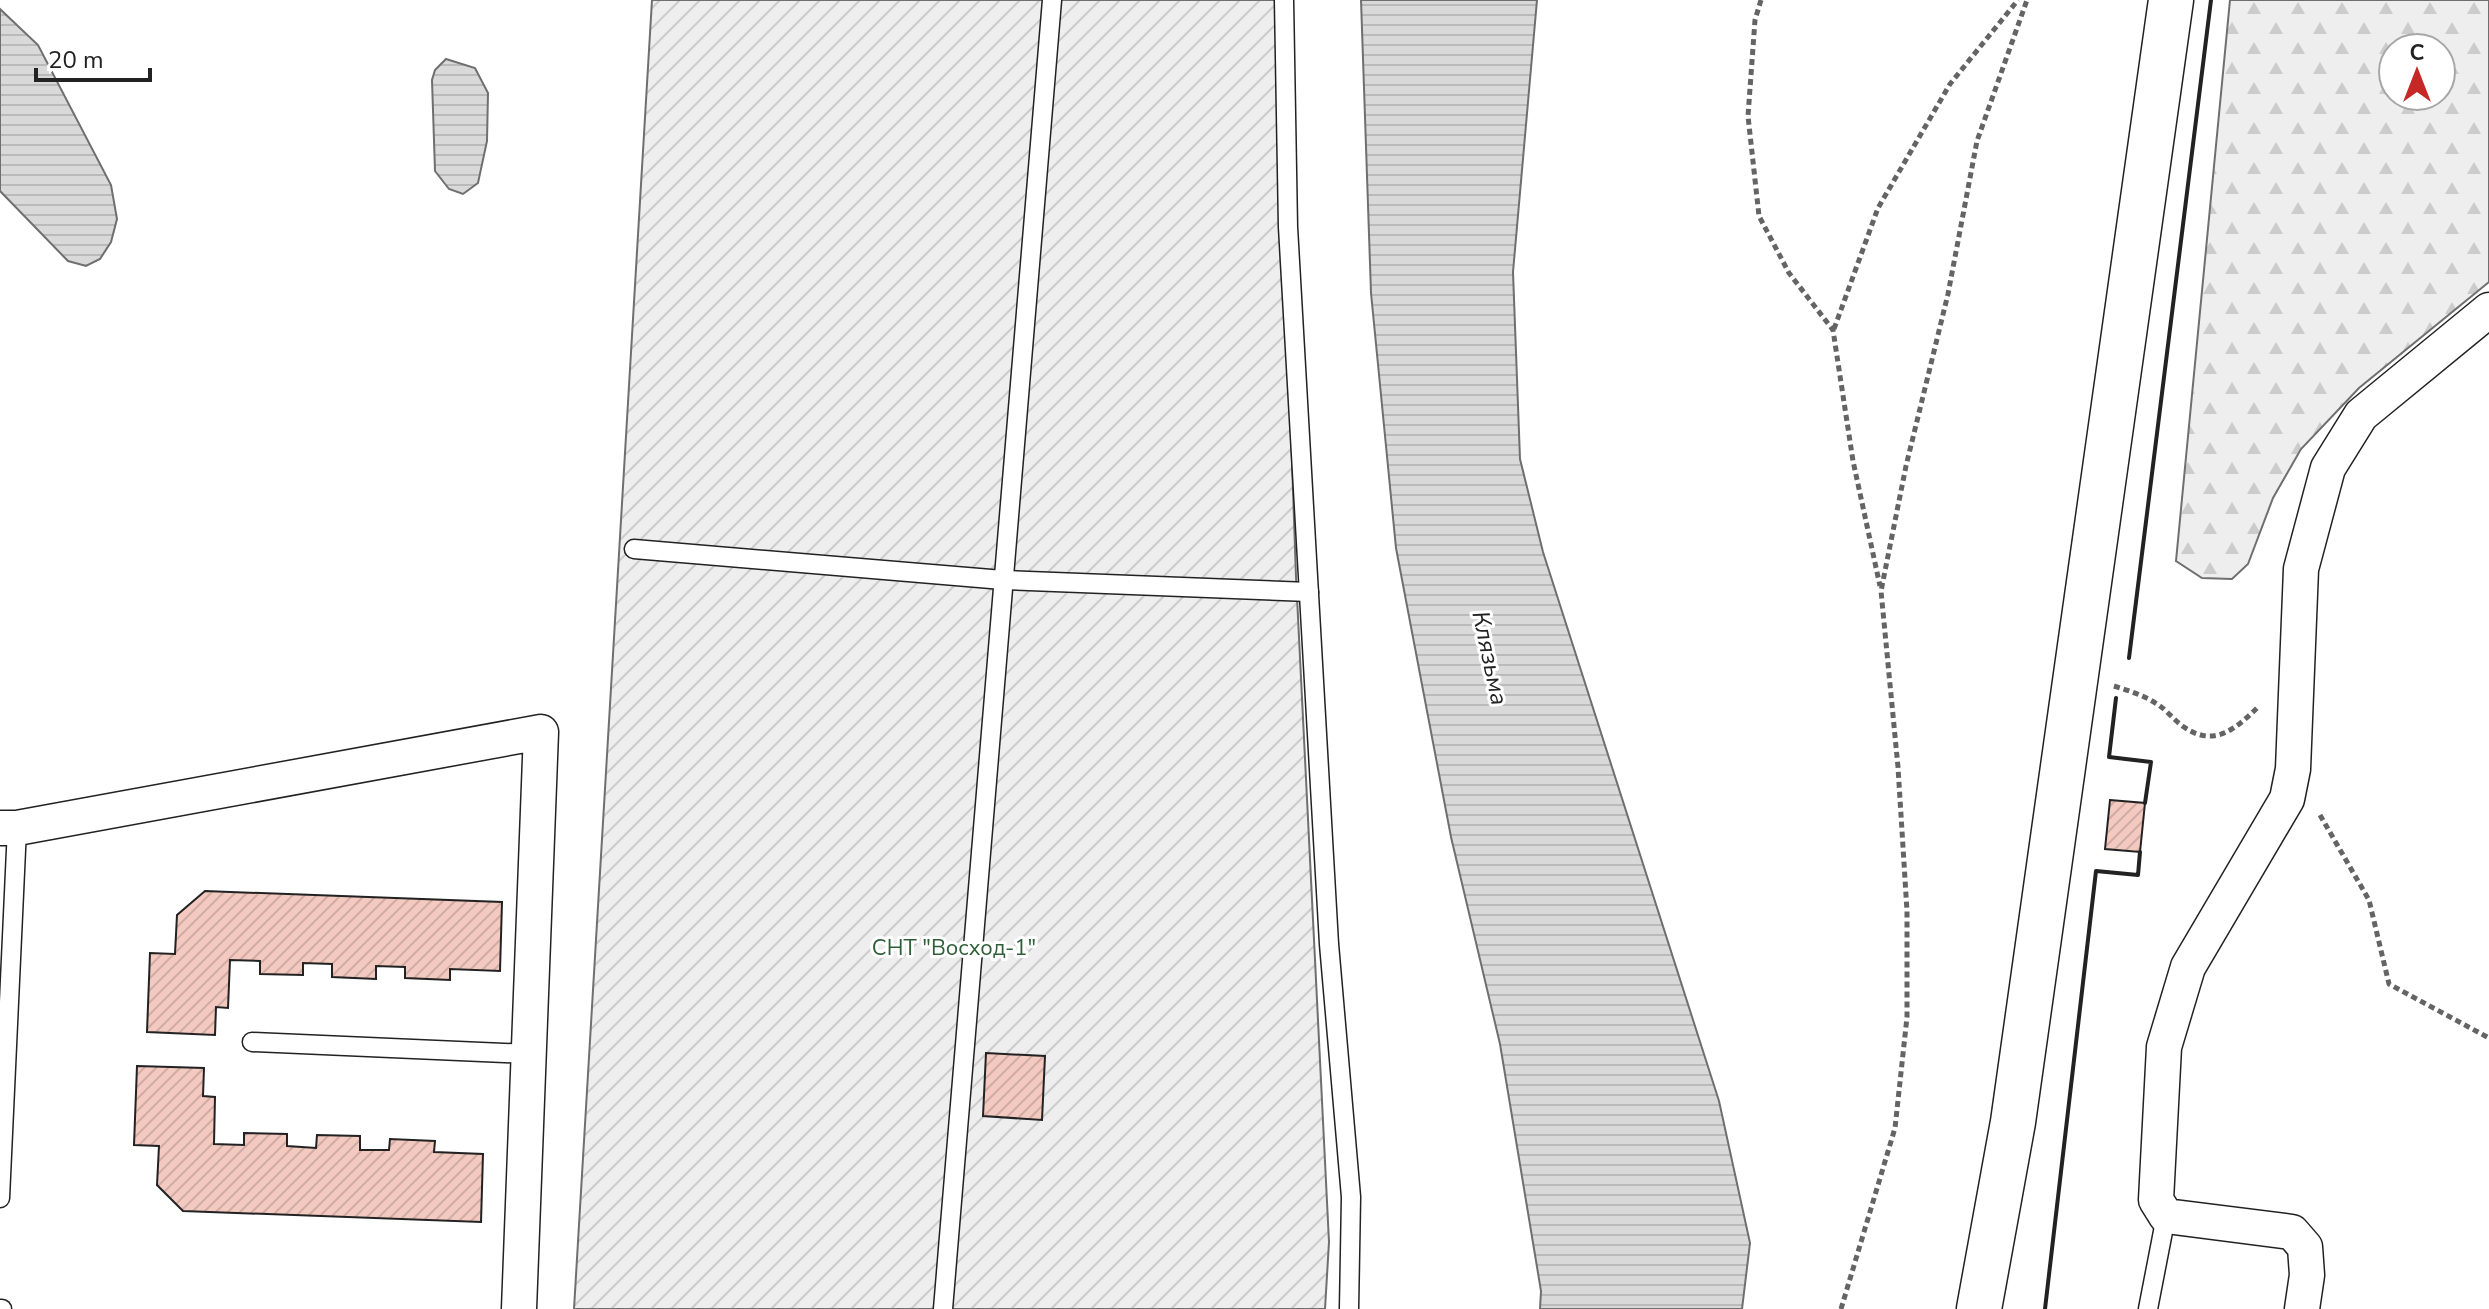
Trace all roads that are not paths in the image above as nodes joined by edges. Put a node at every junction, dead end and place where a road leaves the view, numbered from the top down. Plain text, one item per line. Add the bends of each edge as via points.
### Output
1 (1052, 0) edge
2 (1284, 0) edge
3 (2171, 0) edge
4 (2489, 310) edge
5 (634, 549) dead end
6 (1003, 580) junction
7 (1309, 592) junction
8 (8, 828) edge
9 (252, 1042) dead end
10 (529, 1054) junction
11 (3, 1066) edge
12 (0, 1198) edge
13 (2166, 1216) junction
14 (519, 1309) edge
15 (943, 1309) edge
16 (1349, 1309) edge
17 (1979, 1309) edge
18 (2148, 1309) edge
19 (2302, 1309) edge

1 - 6 lane
2 - 7 lane via 1288,227
3 - 17 street via 2013,1122
4 - 13 street via 2361,415 2328,468 2301,569 2293,769 2287,799 2188,967 2164,1047 2156,1200
5 - 6 lane
6 - 7 lane
6 - 15 lane
7 - 16 lane via 1329,944 1351,1197
8 - 10 street via 541,732
8 - 11 lane
9 - 10 lane
10 - 14 street
11 - 12 lane
13 - 18 lane
13 - 19 street via 2292,1232 2305,1247

